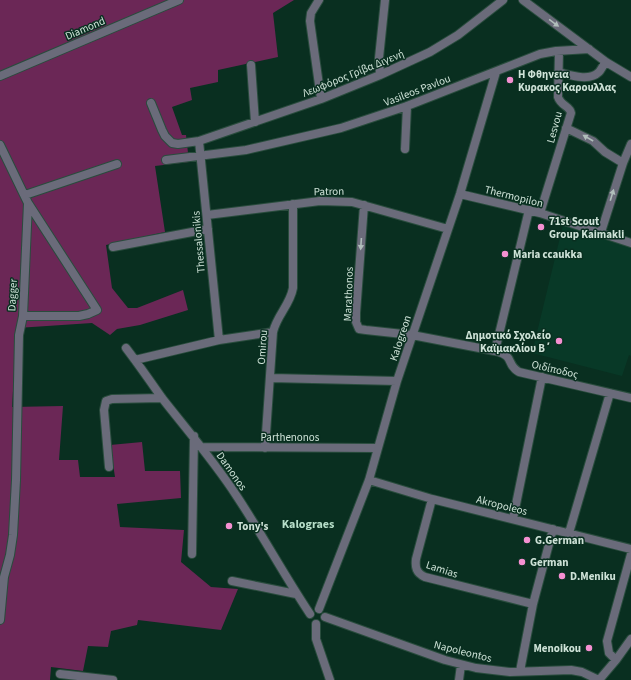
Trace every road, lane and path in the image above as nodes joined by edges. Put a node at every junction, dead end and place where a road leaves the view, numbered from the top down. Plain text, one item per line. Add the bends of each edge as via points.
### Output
1 (179, 0) edge
2 (319, 0) edge
3 (385, 0) edge
4 (503, 0) edge
5 (523, 0) edge
6 (589, 49) junction
7 (559, 51) junction
8 (606, 62) junction
9 (251, 64) dead end
10 (496, 72) junction
11 (558, 72) junction
12 (380, 75) junction
13 (0, 76) edge
14 (631, 77) edge
15 (321, 99) junction
16 (151, 103) dead end
17 (407, 106) junction
18 (255, 122) junction
19 (566, 128) junction
20 (199, 141) junction
21 (631, 144) edge
22 (0, 145) edge
23 (406, 149) dead end
24 (202, 156) junction
25 (166, 160) dead end
26 (623, 163) junction
27 (117, 164) dead end
28 (460, 194) junction
29 (25, 195) junction
30 (28, 203) junction
31 (293, 204) junction
32 (364, 205) junction
33 (530, 210) junction
34 (540, 213) junction
35 (207, 215) junction
36 (448, 228) junction
37 (208, 229) junction
38 (601, 232) junction
39 (631, 243) edge
40 (113, 247) dead end
41 (23, 316) junction
42 (273, 332) junction
43 (412, 335) junction
44 (219, 340) junction
45 (126, 348) dead end
46 (496, 351) junction
47 (135, 360) junction
48 (542, 377) junction
49 (271, 378) junction
50 (397, 381) junction
51 (610, 393) junction
52 (162, 398) junction
53 (631, 398) edge
54 (194, 436) junction
55 (202, 447) junction
56 (265, 448) junction
57 (378, 448) junction
58 (109, 467) dead end
59 (369, 480) junction
60 (432, 499) junction
61 (512, 520) junction
62 (553, 529) junction
63 (568, 533) junction
64 (631, 549) edge
65 (192, 554) dead end
66 (631, 554) edge
67 (232, 581) dead end
68 (296, 594) junction
69 (533, 604) junction
70 (319, 609) junction
71 (310, 614) junction
72 (325, 618) junction
73 (0, 620) edge
74 (316, 624) junction
75 (631, 639) edge
76 (616, 660) junction
77 (461, 665) junction
78 (520, 671) junction
79 (60, 674) dead end
80 (113, 680) edge
81 (330, 680) edge
82 (459, 680) edge
83 (599, 680) edge

1 - 13 street, Diamond
2 - 15 street via 311,13 310,21
3 - 12 street via 379,58
4 - 12 street, Λεωφόρος Γρίβα Διγενή via 445,44
5 -> 6 street
6 - 7 street, Vasileos Pavlou
6 - 8 street
7 - 10 street, Vasileos Pavlou via 540,54
7 - 11 street, Lesvou
8 - 11 street via 598,72 589,77
8 - 14 street
9 - 18 street
10 - 17 street, Vasileos Pavlou
10 - 28 street, Kalogreon
11 - 19 street, Lesvou via 558,97 560,102 571,110
12 - 15 street, Λεωφόρος Γρίβα Διγενή
15 - 18 street, Λεωφόρος Γρίβα Διγενή
16 - 20 street, Λεωφόρος Γρίβα Διγενή via 162,130 172,143
17 - 23 street
17 - 24 street, Vasileos Pavlou via 322,133 246,150
18 - 20 street, Λεωφόρος Γρίβα Διγενή
26 -> 19 street via 593,141
19 - 34 street, Lesvou
20 - 24 street, Thessalonikis
21 - 26 street
22 - 29 street, Dagger
24 - 25 street, Vasileos Pavlou
24 - 35 street, Thessalonikis
38 -> 26 street
27 - 29 street
28 - 33 street, Thermopilon
28 - 36 street, Kalogreon
29 - 30 street, Dagger
30 - 41 street, Dagger
30 - 41 street via 97,310 79,316
31 - 32 street, Patron via 335,200
31 - 35 street, Patron
31 - 42 street, Omirou via 293,288
32 - 36 street, Patron
32 -> 43 street, Marathonos via 357,325 362,330
33 - 34 street, Thermopilon
33 - 46 street
34 - 38 street, Thermopilon
35 - 37 street, Thessalonikis
36 - 43 street, Kalogreon
37 - 40 street
37 - 44 street, Thessalonikis
38 - 39 street, Thermopilon
41 - 73 street, Dagger via 19,335 13,534 4,577
42 - 44 street
42 - 49 street, Omirou
43 - 46 street, Οιδίποδος
43 - 50 street, Kalogreon
44 - 47 street
45 - 47 street, Damonos
46 - 48 street, Οιδίποδος via 508,356 519,372
47 - 52 street, Damonos
48 - 51 street, Οιδίποδος
48 - 61 street
49 - 50 street
49 - 56 street, Omirou
50 - 57 street, Kalogreon
51 - 53 street, Οιδίποδος
51 - 63 street
52 - 54 street, Damonos
52 - 58 street via 106,401 104,406
54 - 55 street, Damonos
54 - 65 street
55 - 56 street, Parthenonos
55 - 68 street, Damonos via 236,494
56 - 57 street, Parthenonos
57 - 59 street, Kalogreon
59 - 60 street, Akropoleos
59 - 70 street, Kalogreon
60 - 61 street, Akropoleos
60 - 69 street, Lamias via 416,559 419,574
61 - 62 street, Akropoleos
62 - 63 street, Akropoleos
62 - 69 street
63 - 64 street, Akropoleos
66 - 76 street via 607,641 609,653
67 - 68 street
68 - 71 street, Damonos
69 - 78 street
70 - 71 street
70 - 72 street
71 - 74 street via 311,620
72 - 74 street
72 - 77 street, Napoleontos
74 - 81 street via 316,639
75 - 76 street
76 - 83 street
77 - 78 street, Napoleontos via 498,671
77 - 82 street
78 - 83 street, Napoleontos via 574,670
79 - 80 street

